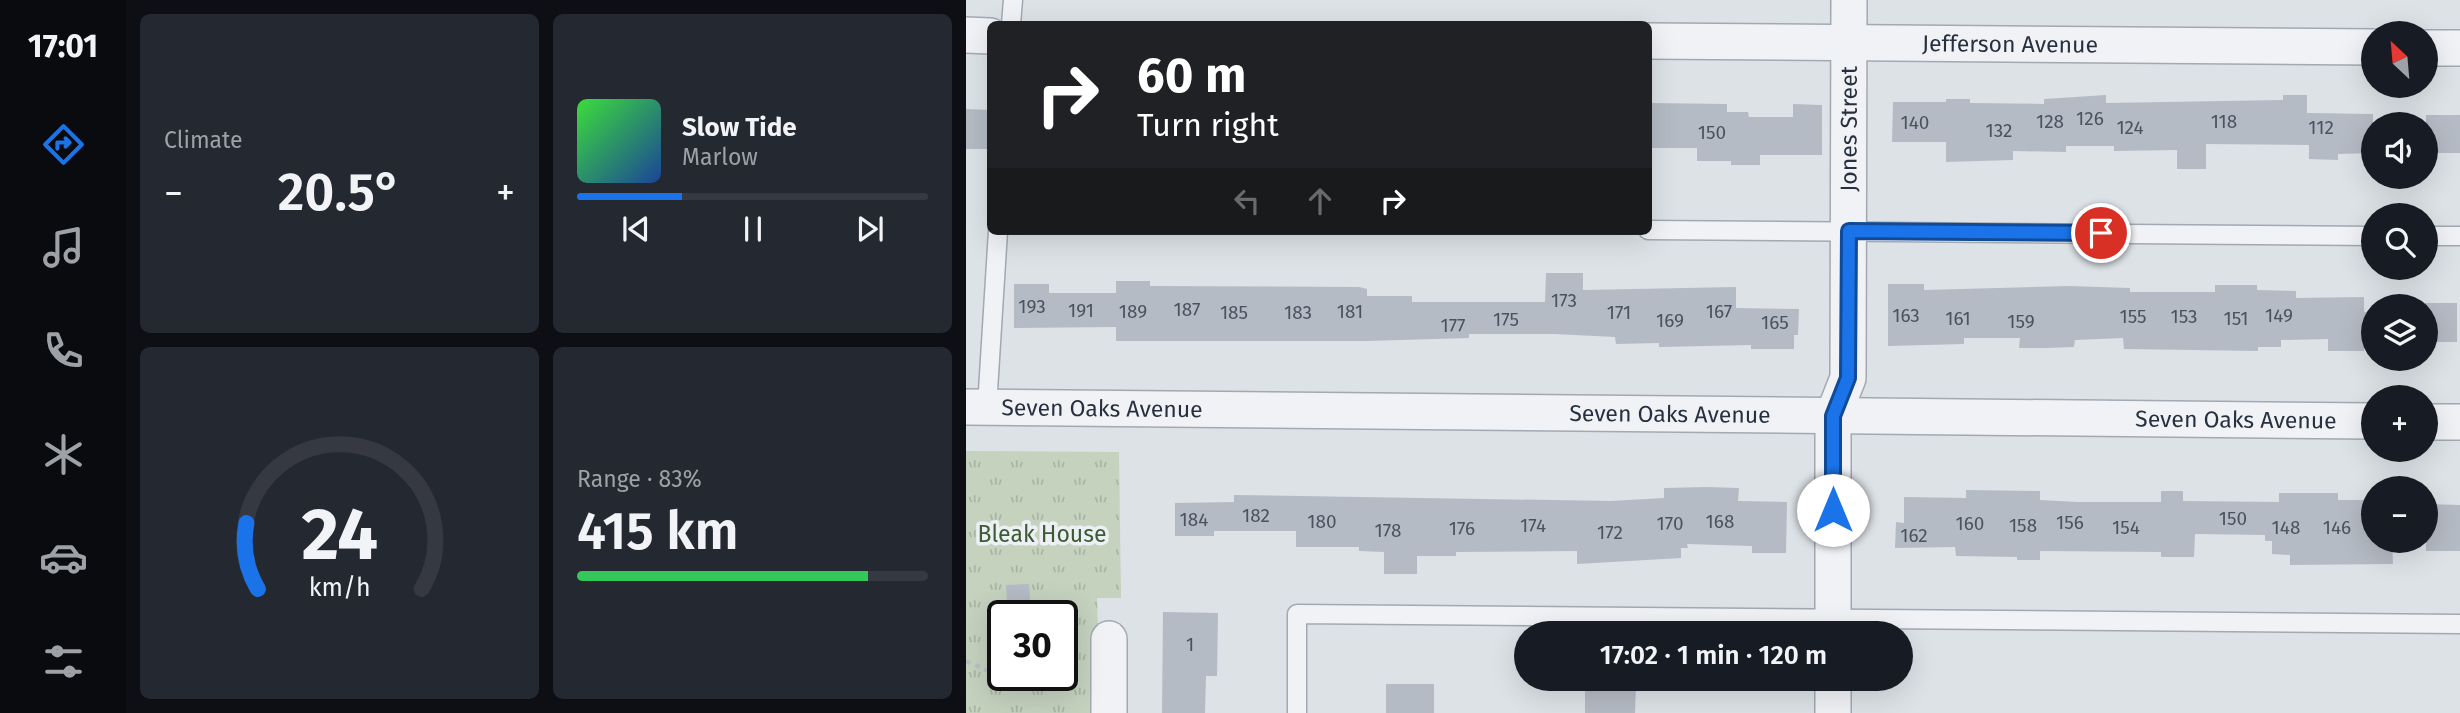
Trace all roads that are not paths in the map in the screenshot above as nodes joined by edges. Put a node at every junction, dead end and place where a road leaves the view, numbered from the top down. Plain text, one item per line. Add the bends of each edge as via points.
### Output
1 (1013, 0) edge
2 (1849, 0) edge
3 (1012, 21) edge
4 (966, 35) edge
5 (987, 36) edge
6 (1652, 41) edge
7 (1850, 43) junction
8 (2361, 47) edge
9 (2438, 48) edge
10 (2460, 48) edge
11 (1652, 230) edge
12 (1849, 231) junction
13 (998, 235) edge
14 (2361, 236) edge
15 (2438, 236) edge
16 (2460, 236) edge
17 (976, 407) edge
18 (1833, 416) junction
19 (2361, 421) edge
20 (2438, 422) edge
21 (2460, 422) edge
22 (1610, 621) edge
23 (1833, 621) edge
24 (2460, 624) edge
25 (1913, 626) edge
26 (1109, 639) dead end
27 (1833, 691) edge
28 (1109, 713) edge
29 (1297, 713) edge
30 (1833, 713) edge

1 - 3 lane
2 - 7 street, Jones Street
4 - 5 street
6 - 7 street, Jefferson Avenue
7 - 8 street, Jefferson Avenue
7 - 12 street, Jones Street
9 - 10 street
11 - 12 lane
12 - 14 lane
12 - 18 street, Jones Street via 1848,378
13 - 17 lane
15 - 16 lane
17 - 18 street, Seven Oaks Avenue
18 - 19 street, Seven Oaks Avenue
18 - 23 street, Jones Street
20 - 21 street
22 - 29 lane via 1297,614
24 - 25 lane
26 - 28 street
27 - 30 street

